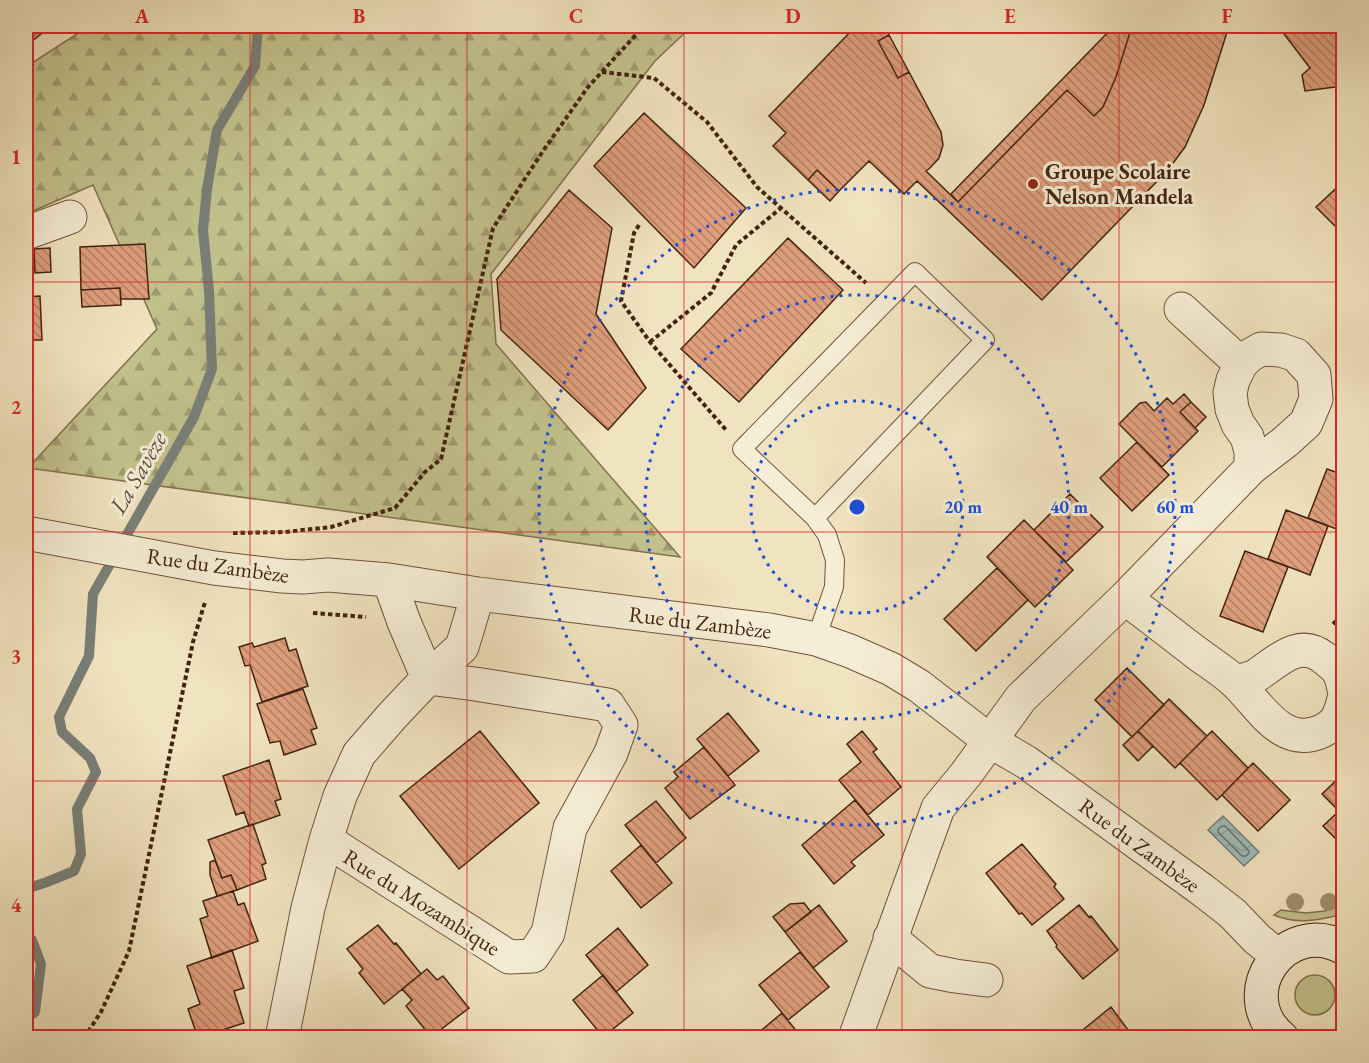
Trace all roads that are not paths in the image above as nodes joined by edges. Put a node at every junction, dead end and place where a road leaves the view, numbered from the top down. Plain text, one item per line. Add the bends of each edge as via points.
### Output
1 (70, 217) dead end
2 (26, 233) edge
3 (1181, 309) dead end
4 (1240, 364) junction
5 (1251, 468) junction
6 (815, 518) junction
7 (26, 533) edge
8 (389, 580) junction
9 (478, 594) junction
10 (1125, 598) junction
11 (816, 639) junction
12 (428, 678) junction
13 (1235, 682) junction
14 (1344, 689) edge
15 (1344, 699) edge
16 (990, 741) junction
17 (326, 840) junction
18 (890, 938) junction
19 (1344, 948) edge
20 (1278, 956) junction
21 (986, 980) dead end
22 (1279, 1037) edge
23 (282, 1038) edge
24 (855, 1038) edge

1 - 2 street
3 - 4 street
4 - 5 street via 1230,393 1232,409 1251,452
4 - 5 street via 1261,349 1281,351 1296,355 1314,375 1316,399 1306,423
5 - 10 street
6 - 6 lane via 985,340 915,272 742,449
6 - 11 lane via 827,535 835,560 834,587
7 - 8 street, Rue du Zambèze via 214,568 282,576
8 - 9 street, Rue du Zambèze
8 - 12 street
9 - 11 street, Rue du Zambèze
9 - 12 street, Rue du Mozambique via 462,647
10 - 13 street
10 - 16 street via 1021,698
11 - 16 street, Rue du Zambèze via 891,669
12 - 17 street, Rue du Mozambique via 359,753
12 - 17 street, Rue du Mozambique via 608,705 621,725 611,753 570,828 548,933 533,956 509,957
13 - 14 street via 1255,677 1287,654 1301,651 1316,652 1326,660 1340,675
13 - 15 street via 1279,728 1297,735 1313,735 1331,727 1341,714
16 - 18 street via 938,808
16 - 20 street, Rue du Zambèze via 1026,762 1202,888
17 - 23 street, Rue du Mozambique
18 - 21 street via 930,971
18 - 24 street
19 - 20 street via 1322,940 1308,941 1289,947
20 - 22 street via 1267,971 1261,996 1265,1015

